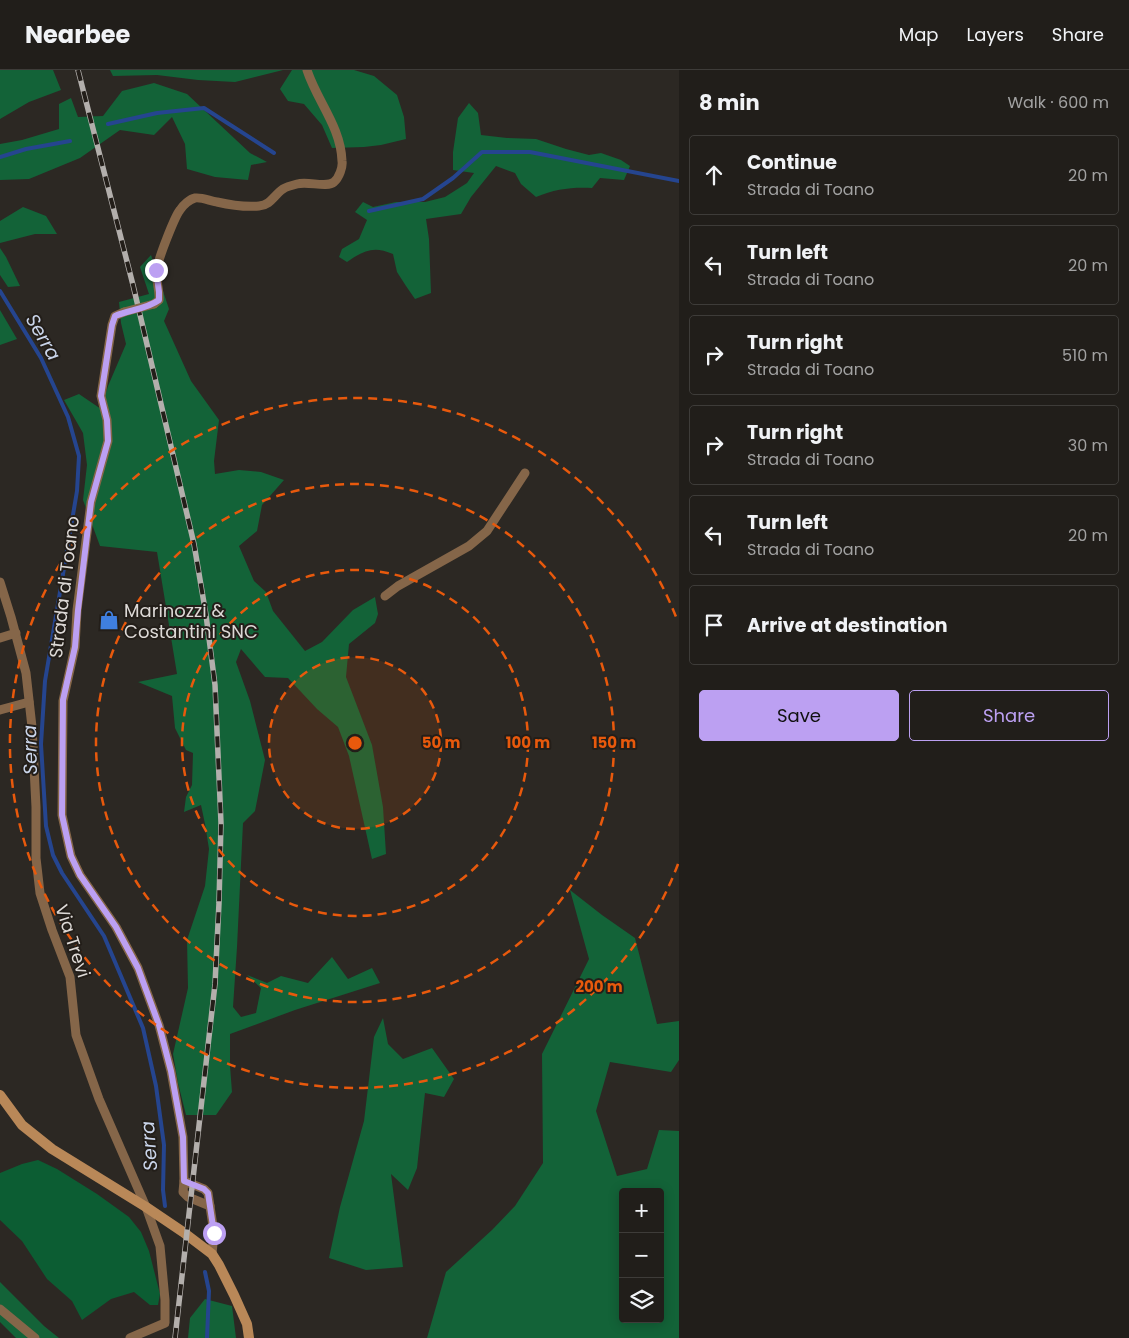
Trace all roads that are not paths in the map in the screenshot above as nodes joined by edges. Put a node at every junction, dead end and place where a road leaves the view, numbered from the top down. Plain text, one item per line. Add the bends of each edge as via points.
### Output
1 (307, 70) edge
2 (524, 473) dead end
3 (0, 582) edge
4 (385, 596) dead end
5 (16, 633) junction
6 (0, 638) edge
7 (29, 702) junction
8 (0, 710) edge
9 (0, 1095) edge
10 (184, 1181) junction
11 (210, 1206) junction
12 (146, 1207) junction
13 (212, 1254) junction
14 (0, 1309) edge
15 (35, 1338) edge
16 (130, 1338) edge
17 (249, 1338) edge

1 - 10 street, Strada di Toano, bridge via 312,86 334,125 341,148 343,164 335,181 328,185 298,184 284,189 264,206 194,198 179,211 159,260 156,270 159,300 115,316 101,396 108,441 91,502 75,647 63,700 62,815 71,856 138,968 159,1025 183,1137
2 - 4 street via 487,531 469,546
3 - 5 street, Via Trevi
5 - 6 street
5 - 7 street, Via Trevi via 26,672
7 - 8 street
7 - 12 street, Via Trevi via 40,893 70,977 76,1035 99,1099
9 - 12 street via 22,1125 52,1149
10 - 11 street via 204,1189
10 - 11 street, Strada di Toano via 183,1192 188,1197
11 - 13 street via 214,1233
12 - 13 street
12 - 16 street, Via Trevi via 160,1246 165,1323
13 - 17 street via 247,1324
14 - 15 street

